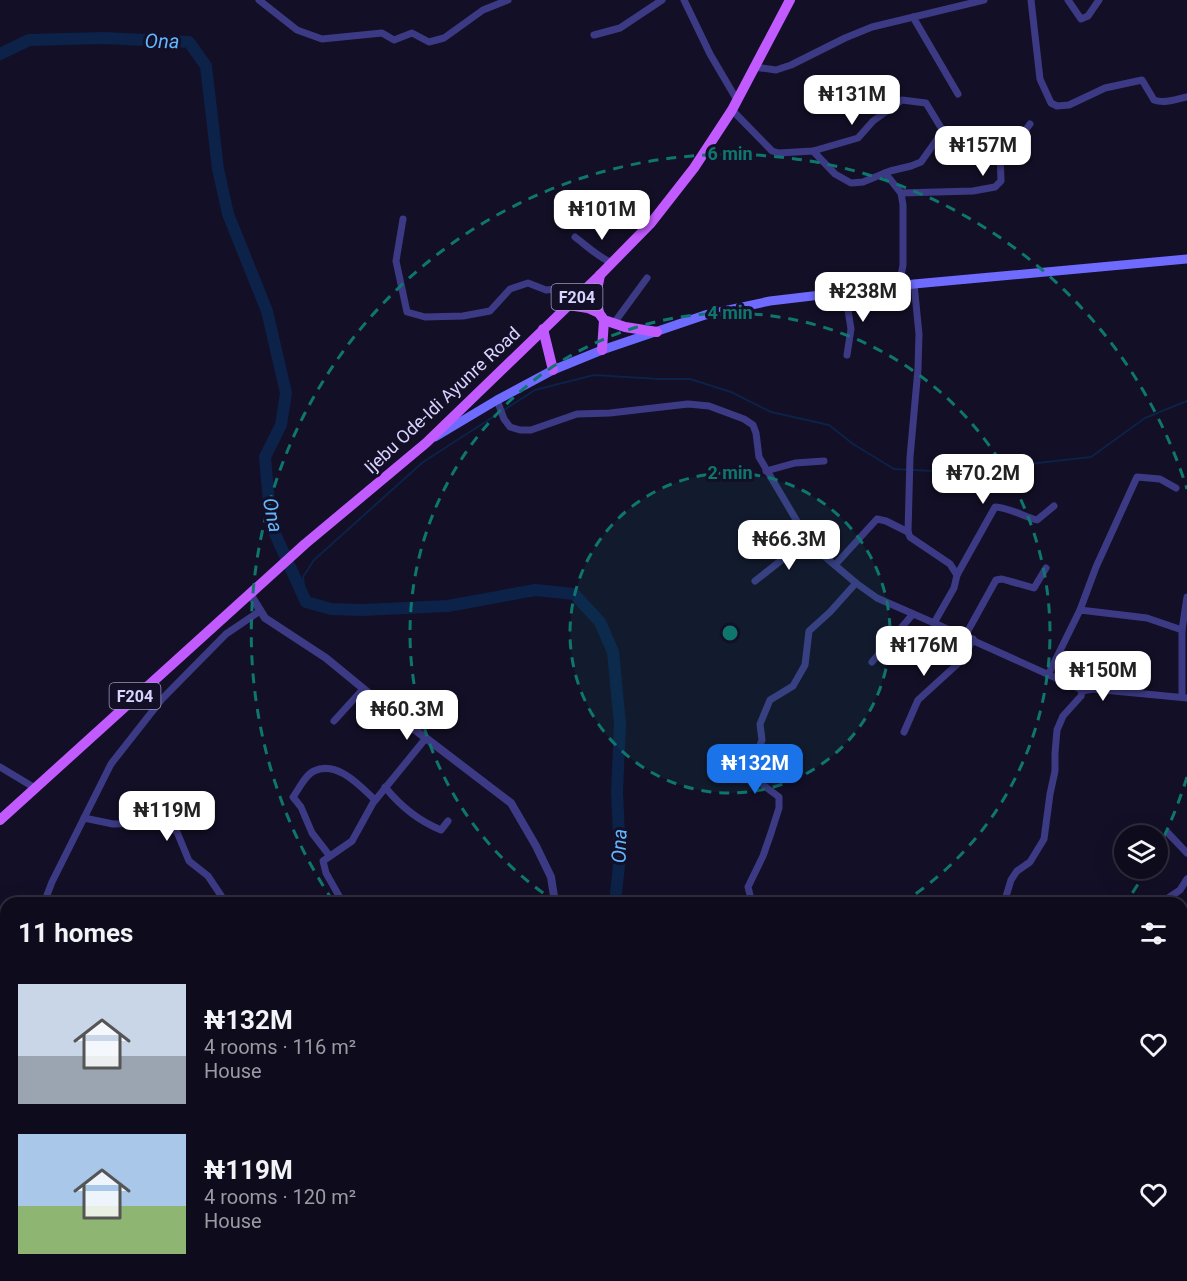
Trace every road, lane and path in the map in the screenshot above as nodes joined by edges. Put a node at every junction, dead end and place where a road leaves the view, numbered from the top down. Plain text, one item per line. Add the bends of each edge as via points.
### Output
1 (259, 0) edge
2 (508, 0) edge
3 (662, 0) edge
4 (684, 0) edge
5 (790, 0) edge
6 (984, 0) edge
7 (1030, 0) edge
8 (1068, 0) edge
9 (1099, 0) edge
10 (913, 17) junction
11 (594, 35) dead end
12 (754, 68) junction
13 (958, 94) dead end
14 (1187, 97) edge
15 (735, 105) junction
16 (1030, 124) dead end
17 (813, 151) junction
18 (885, 173) junction
19 (901, 193) junction
20 (403, 219) dead end
21 (575, 237) dead end
22 (1187, 259) edge
23 (612, 263) junction
24 (600, 275) junction
25 (647, 278) dead end
26 (914, 284) junction
27 (899, 286) junction
28 (845, 292) junction
29 (580, 294) junction
30 (568, 305) junction
31 (606, 319) junction
32 (543, 328) junction
33 (657, 332) junction
34 (602, 350) junction
35 (847, 355) dead end
36 (553, 370) junction
37 (498, 405) junction
38 (426, 443) junction
39 (824, 461) dead end
40 (766, 471) junction
41 (1176, 488) dead end
42 (1054, 506) dead end
43 (908, 532) junction
44 (807, 540) junction
45 (835, 565) junction
46 (1046, 568) dead end
47 (957, 574) junction
48 (755, 581) dead end
49 (856, 583) junction
50 (250, 594) junction
51 (1187, 597) edge
52 (1080, 610) junction
53 (260, 611) junction
54 (913, 614) junction
55 (934, 623) junction
56 (1182, 630) junction
57 (969, 638) junction
58 (872, 662) dead end
59 (1048, 675) junction
60 (363, 689) junction
61 (1082, 692) junction
62 (1184, 697) edge
63 (334, 721) dead end
64 (904, 732) dead end
65 (426, 738) junction
66 (0, 767) edge
67 (36, 788) junction
68 (385, 788) junction
69 (375, 800) junction
70 (190, 805) dead end
71 (84, 818) junction
72 (0, 820) edge
73 (448, 821) dead end
74 (160, 823) junction
75 (1168, 833) dead end
76 (1187, 853) edge
77 (329, 855) junction
78 (1187, 879) edge
79 (46, 897) edge
80 (222, 897) edge
81 (340, 897) edge
82 (554, 897) edge
83 (750, 897) edge
84 (1006, 897) edge
85 (1170, 897) edge

1 - 2 street via 297,30 322,39 382,33 394,40 412,33 429,42 444,38 483,10
3 - 11 street via 620,28
4 - 15 street
5 - 12 main road, Ijebu Ode-Idi Ayunre Road / F204
6 - 10 street
7 - 14 street via 1040,79 1051,103 1070,105 1105,88 1142,80 1156,101
8 - 9 street via 1081,19 1088,16
10 - 12 street via 872,27 776,70
10 - 13 street
12 - 15 main road, Ijebu Ode-Idi Ayunre Road / F204
15 - 17 street via 772,151
15 - 23 main road, Ijebu Ode-Idi Ayunre Road / F204 via 651,223
16 - 19 street via 1025,133 1000,151 1001,181 995,188
17 - 18 street via 835,174 851,183
17 - 18 street via 858,138 873,120 902,100 926,103 943,130 921,162
18 - 19 street
19 - 27 street via 904,240
20 - 29 street via 396,261 407,312 444,317 490,311 510,289 528,284 546,290 569,288
21 - 23 street
22 - 26 main road
23 - 24 main road, Ijebu Ode-Idi Ayunre Road / F204
24 - 29 main road, Ijebu Ode-Idi Ayunre Road / F204
24 - 31 main road via 596,296
25 - 31 street
26 - 27 main road
26 - 43 street via 919,334
27 - 28 main road
28 - 33 main road via 770,300 705,315
28 - 35 street via 851,329
29 - 30 main road, Ijebu Ode-Idi Ayunre Road / F204
30 - 31 main road via 588,308
30 - 32 main road, Ijebu Ode-Idi Ayunre Road / F204
31 - 33 main road
31 - 34 main road
32 - 36 main road
32 - 38 main road, Ijebu Ode-Idi Ayunre Road / F204
33 - 34 main road
34 - 36 main road
36 - 37 main road
37 - 38 main road
37 - 40 street via 515,430 531,430 577,414 688,404 709,406 753,425
38 - 50 main road, Ijebu Ode-Idi Ayunre Road / F204
39 - 40 street
40 - 44 street
41 - 52 street via 1160,479 1137,477
42 - 47 street via 1037,520 995,507
43 - 45 street via 877,519
43 - 47 street via 950,564
44 - 45 street
44 - 48 street
45 - 49 street
46 - 57 street via 1034,588 996,580
47 - 55 street via 954,588
49 - 54 street via 877,598
49 - 83 street via 809,631 805,665 793,686 770,700 760,724 762,740 753,762 753,774 779,797 779,808 748,887
50 - 53 street
50 - 67 main road, Ijebu Ode-Idi Ayunre Road / F204
51 - 56 street
52 - 56 street via 1147,618
52 - 59 street
53 - 60 street
53 - 71 street via 226,634 162,699 111,764
54 - 55 street
54 - 58 street
55 - 57 street
56 - 62 street
57 - 59 street
57 - 64 street via 963,659 918,700
59 - 61 street
60 - 63 street
60 - 65 street
61 - 62 street via 1093,689
61 - 84 street via 1057,730 1044,839 1030,862 1011,880
65 - 68 street
65 - 82 street via 511,803 551,877
66 - 67 street
67 - 72 main road, Ijebu Ode-Idi Ayunre Road / F204
68 - 69 street
68 - 73 street via 412,815 431,826 441,830
69 - 77 street via 352,841
69 - 77 street via 341,772 314,770 307,777 294,796 312,833
70 - 74 street via 175,815 160,818
71 - 74 street via 113,824
71 - 79 street
74 - 80 street via 177,832 189,861 208,876
75 - 76 street
77 - 81 street via 323,861 326,873
78 - 85 street

